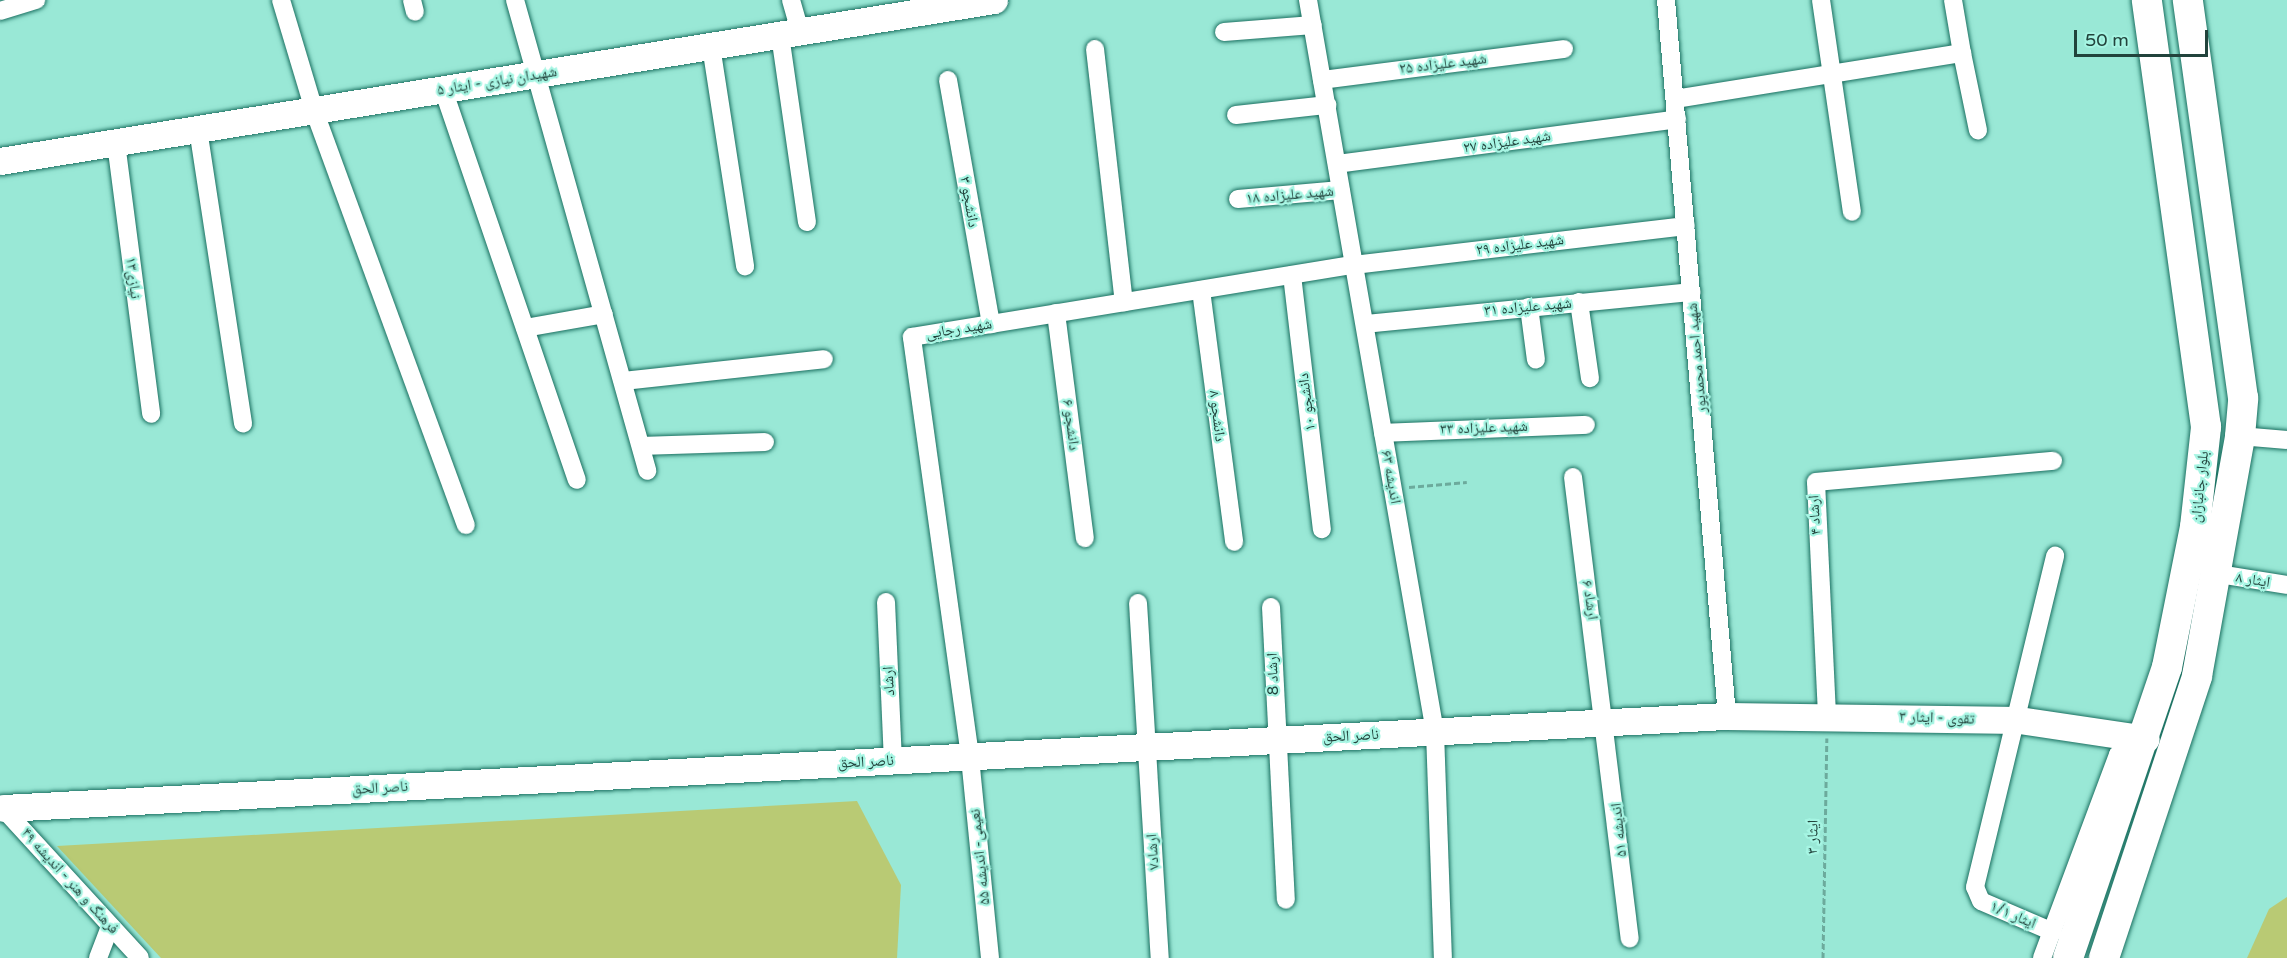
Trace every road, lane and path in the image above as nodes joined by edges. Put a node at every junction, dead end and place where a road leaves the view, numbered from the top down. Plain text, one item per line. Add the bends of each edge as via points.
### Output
1 (36, 0) edge
2 (281, 0) edge
3 (515, 0) edge
4 (791, 0) edge
5 (994, 0) edge
6 (1308, 0) edge
7 (1666, 0) edge
8 (1821, 0) edge
9 (1953, 0) edge
10 (2147, 0) edge
11 (2188, 0) edge
12 (963, 3) edge
13 (0, 11) edge
14 (1313, 25) junction
15 (1224, 32) dead end
16 (790, 33) junction
17 (711, 46) junction
18 (1095, 49) dead end
19 (1564, 49) dead end
20 (1962, 53) junction
21 (538, 74) junction
22 (1834, 74) junction
23 (1322, 80) junction
24 (948, 81) dead end
25 (442, 89) junction
26 (1675, 99) junction
27 (1327, 105) junction
28 (314, 110) junction
29 (1236, 115) dead end
30 (1677, 119) junction
31 (198, 129) junction
32 (1978, 130) dead end
33 (116, 143) junction
34 (0, 161) edge
35 (1337, 164) junction
36 (1341, 190) junction
37 (1238, 200) dead end
38 (1852, 212) dead end
39 (807, 222) dead end
40 (1686, 226) junction
41 (1354, 265) junction
42 (745, 266) dead end
43 (1292, 275) junction
44 (1201, 290) junction
45 (1691, 292) junction
46 (1124, 302) junction
47 (1579, 302) junction
48 (1529, 307) junction
49 (1056, 313) junction
50 (604, 314) junction
51 (991, 324) junction
52 (1365, 324) junction
53 (525, 328) junction
54 (824, 359) dead end
55 (1536, 360) dead end
56 (1590, 378) dead end
57 (623, 381) junction
58 (151, 414) dead end
59 (243, 424) dead end
60 (1586, 425) dead end
61 (1383, 433) junction
62 (2240, 436) junction
63 (2287, 440) edge
64 (765, 442) dead end
65 (641, 447) junction
66 (2053, 461) dead end
67 (647, 471) dead end
68 (1573, 477) dead end
69 (577, 480) dead end
70 (1467, 482) dead end
71 (1393, 488) junction
72 (466, 525) dead end
73 (1322, 529) dead end
74 (1085, 538) dead end
75 (1234, 542) dead end
76 (2055, 556) dead end
77 (2219, 574) junction
78 (2287, 585) edge
79 (886, 602) dead end
80 (1138, 603) dead end
81 (1271, 607) dead end
82 (1827, 715) junction
83 (1727, 716) junction
84 (2019, 720) junction
85 (1608, 722) junction
86 (1435, 732) junction
87 (2146, 739) junction
88 (1275, 740) junction
89 (1146, 747) junction
90 (970, 756) junction
91 (893, 760) junction
92 (2, 806) edge
93 (1286, 900) dead end
94 (110, 926) junction
95 (2053, 932) junction
96 (1630, 938) dead end
97 (98, 958) edge
98 (140, 958) edge
99 (990, 958) edge
100 (1160, 958) edge
101 (1443, 958) edge
102 (1823, 958) edge
103 (2042, 958) edge
104 (2068, 958) edge
105 (2104, 958) edge

1 - 13 street
2 - 28 street
3 - 21 street
4 - 16 street
5 - 12 street, شهیدان نیازی - ایثار ۵
6 - 14 street, اندیشه ۶۳
7 - 26 street, شهید احمد محمدپور
8 - 22 street
9 - 20 street
10 - 87 main road, بلوار جانبازان via 2206,427 2193,539 2167,667
11 - 62 main road, بلوار جانبازان via 2243,398
12 - 16 street, شهیدان نیازی - ایثار ۵
14 - 15 street
14 - 23 street, اندیشه ۶۳
16 - 17 street, شهیدان نیازی - ایثار ۵
16 - 39 street
17 - 21 street, شهیدان نیازی - ایثار ۵
17 - 42 street
18 - 46 street
19 - 23 street, شهید علیزاده ۲۵
20 - 22 street
20 - 32 street
21 - 25 street, شهیدان نیازی - ایثار ۵
21 - 50 street
22 - 26 street
22 - 38 street
23 - 27 street, اندیشه ۶۳
24 - 51 street, دانشجو ۳
25 - 28 street, شهیدان نیازی - ایثار ۵
25 - 53 street
26 - 30 street, شهید احمد محمدپور
27 - 29 street
27 - 35 street, اندیشه ۶۳
28 - 31 street, شهیدان نیازی - ایثار ۵
28 - 72 street
30 - 35 street, شهید علیزاده ۲۷
30 - 40 street, شهید احمد محمدپور
31 - 33 street, شهیدان نیازی - ایثار ۵
31 - 59 street
33 - 34 street, شهیدان نیازی - ایثار ۵
33 - 58 street, نیازی۱۳
35 - 36 street, اندیشه ۶۳
36 - 37 street, شهید علیزاده ۱۸
36 - 41 street, اندیشه ۶۳
40 - 41 street, شهید علیزاده ۲۹
40 - 45 street, شهید احمد محمدپور
41 - 43 street, شهید رجایی
41 - 52 street, اندیشه ۶۳
43 - 44 street, شهید رجایی
43 - 73 street, دانشجو ۱۰
44 - 46 street, شهید رجایی
44 - 75 street, دانشجو ۸
45 - 47 street, شهید علیزاده ۳۱
45 - 83 street, شهید احمد محمدپور
46 - 49 street, شهید رجایی
47 - 48 street, شهید علیزاده ۳۱
47 - 56 street
48 - 52 street, شهید علیزاده ۳۱
48 - 55 street
49 - 51 street, شهید رجایی
49 - 74 street, دانشجو ۶
50 - 53 street
50 - 57 street
51 - 90 street, شهید رجایی via 912,337 910,348
52 - 61 street, اندیشه ۶۳
53 - 69 street
54 - 57 street
57 - 65 street
60 - 61 street, شهید علیزاده ۳۳
61 - 71 street, اندیشه ۶۳
62 - 63 street
62 - 77 main road, بلوار جانبازان
64 - 65 street
65 - 67 street
66 - 82 street, ارشاد ۴ via 1816,482
68 - 85 street, ارشاد ۶
70 - 71 path
71 - 86 street, اندیشه ۶۳
76 - 84 street
77 - 78 street, ایثار ۸
77 - 105 main road, بلوار جانبازان via 2197,676
79 - 91 street, ارشاد
80 - 89 street, ارشاد۷
81 - 88 street, ارشاد 8
82 - 83 street, تقوی - ایثار ۳
82 - 84 street, تقوی - ایثار ۳
82 - 102 path, ایثار ۳
83 - 85 street, ناصر الحق
84 - 87 street, تقوی - ایثار ۳
84 - 95 street, ایثار ۱/۱ via 1976,896
85 - 86 street, ناصر الحق
85 - 96 street, اندیشه ۵۱
86 - 88 street, ناصر الحق
86 - 101 street, اندیشه ۶۳
87 - 95 street via 2118,755
87 - 104 main road, بلوار جانبازان
88 - 89 street, ناصر الحق
88 - 93 street, ارشاد 8
89 - 90 street, ناصر الحق
89 - 100 street, ارشاد۷
90 - 91 street, ناصر الحق
90 - 99 street, نعیمی- اندیشه ۵۵
91 - 92 street, ناصر الحق
92 - 94 street, فرهنگ و هنر - اندیشه ۴۹
94 - 97 street
94 - 98 street, فرهنگ و هنر - اندیشه ۴۹
95 - 103 street

